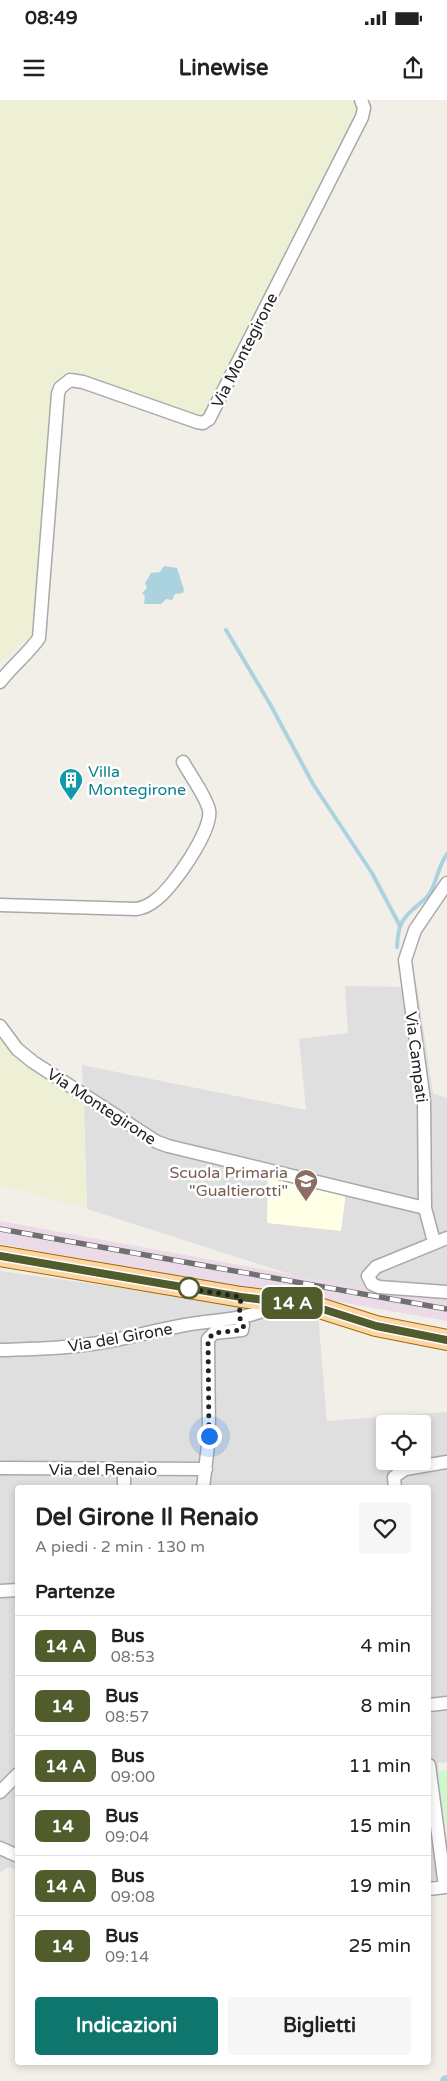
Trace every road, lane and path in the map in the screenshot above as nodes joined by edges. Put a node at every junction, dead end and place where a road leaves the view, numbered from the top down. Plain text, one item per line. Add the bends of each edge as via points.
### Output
1 (361, 100) edge
2 (0, 682) edge
3 (183, 762) dead end
4 (447, 883) edge
5 (0, 906) edge
6 (0, 1026) edge
7 (426, 1208) junction
8 (447, 1238) edge
9 (434, 1242) junction
10 (0, 1256) edge
11 (447, 1292) edge
12 (241, 1297) junction
13 (280, 1302) junction
14 (239, 1317) junction
15 (447, 1340) edge
16 (0, 1350) edge
17 (447, 1462) edge
18 (0, 1468) edge
19 (124, 1469) junction
20 (206, 1469) junction
21 (124, 1485) edge
22 (203, 1485) edge
23 (395, 1485) edge
24 (15, 1590) edge
25 (0, 1591) edge
26 (447, 1703) edge
27 (431, 1706) edge
28 (15, 1777) edge
29 (431, 1780) edge
30 (0, 1792) edge
31 (0, 1848) edge
32 (15, 1855) edge
33 (431, 1889) edge

1 - 2 street, Via Montegirone via 364,108 362,117 209,419 197,422 83,382 70,380 60,388 40,638
3 - 5 street via 209,810 208,822 173,882 158,898 144,908 136,909
4 - 7 street, Via Campati via 415,930 405,960 424,1101
6 - 7 street, Via Montegirone via 17,1050 157,1142
7 - 9 street, Via Campati
8 - 9 street
9 - 11 street via 376,1267 369,1273 369,1280 379,1287
10 - 12 main road
12 - 13 main road
12 - 14 street
13 - 14 street, Via del Girone via 260,1313
13 - 15 main road via 313,1306 376,1326
14 - 16 street, Via del Girone via 83,1345
14 - 20 street via 244,1325 242,1330 214,1333 208,1339
17 - 23 street via 400,1470 394,1477
18 - 19 street, Via del Renaio
19 - 20 street, Via del Renaio
19 - 21 street
20 - 22 street
24 - 25 street
26 - 27 street
28 - 30 street
29 - 33 street via 445,1887
31 - 32 street

